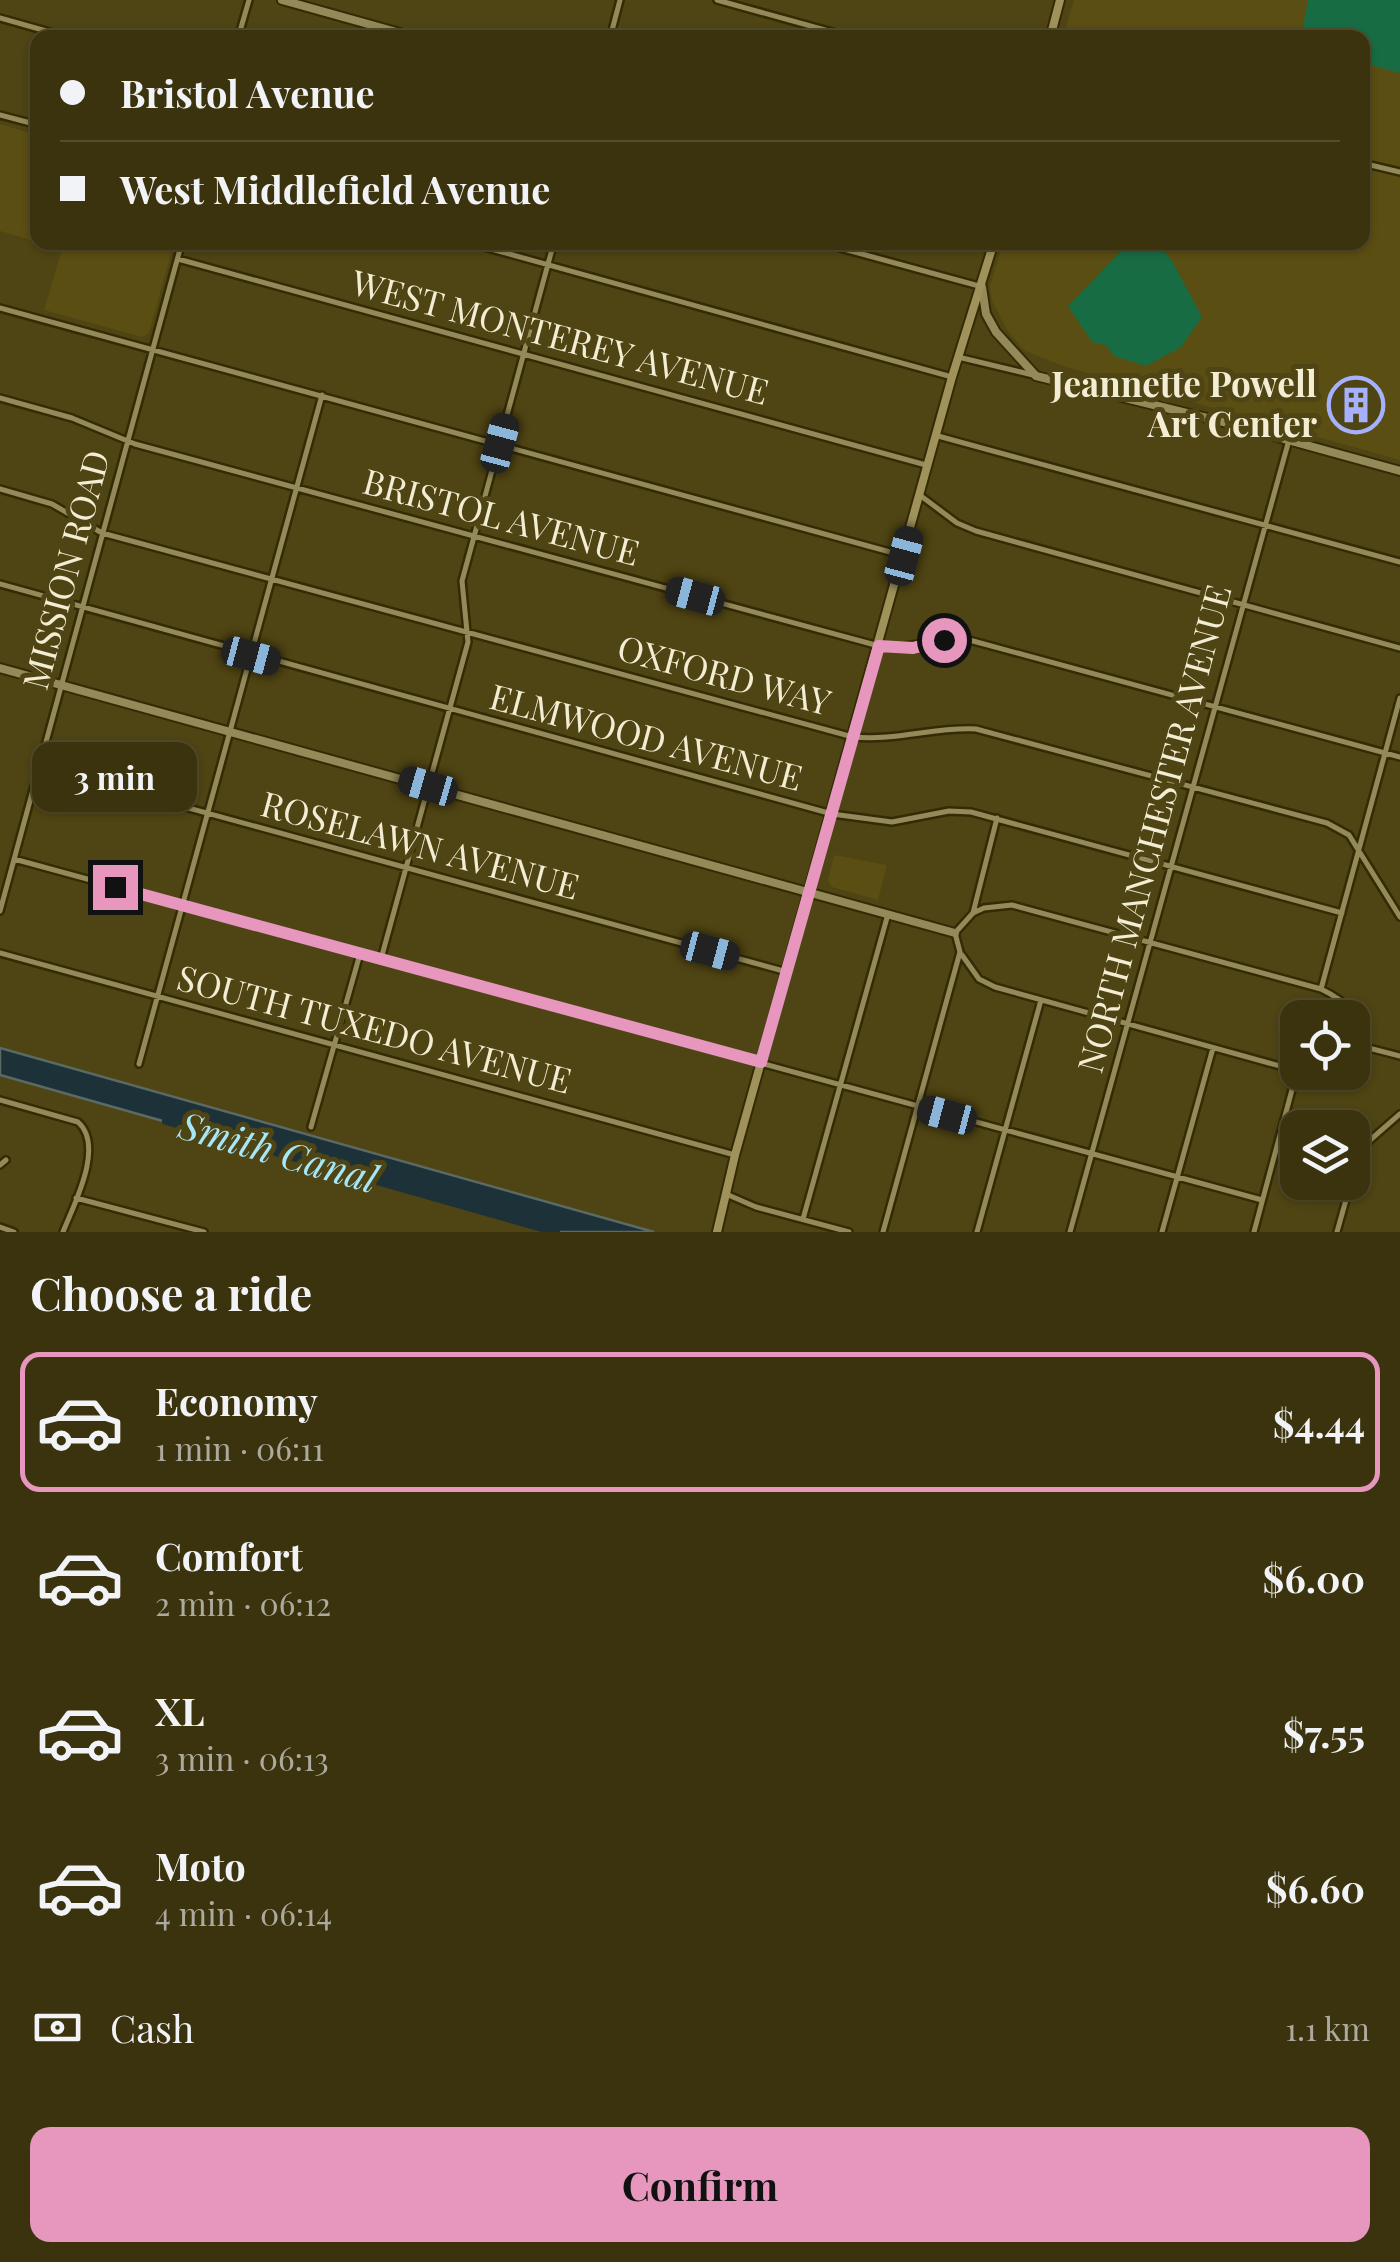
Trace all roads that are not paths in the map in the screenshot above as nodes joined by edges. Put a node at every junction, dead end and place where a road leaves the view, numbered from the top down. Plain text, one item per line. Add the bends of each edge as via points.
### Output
1 (248, 0) edge
2 (282, 0) edge
3 (620, 0) edge
4 (717, 0) edge
5 (1060, 0) edge
6 (0, 18) edge
7 (42, 30) edge
8 (240, 30) edge
9 (389, 30) edge
10 (612, 30) edge
11 (825, 30) edge
12 (1052, 30) edge
13 (0, 114) edge
14 (30, 123) edge
15 (1370, 165) edge
16 (1400, 172) edge
17 (180, 250) edge
18 (495, 250) edge
19 (552, 250) edge
20 (847, 250) edge
21 (990, 250) edge
22 (178, 259) junction
23 (548, 265) junction
24 (982, 287) junction
25 (0, 308) edge
26 (153, 350) junction
27 (524, 354) junction
28 (958, 357) junction
29 (1036, 376) junction
30 (952, 377) junction
31 (322, 395) junction
32 (0, 398) edge
33 (938, 436) junction
34 (1289, 440) junction
35 (128, 441) junction
36 (500, 443) junction
37 (929, 466) junction
38 (1400, 471) edge
39 (297, 488) junction
40 (0, 489) edge
41 (921, 496) junction
42 (1265, 526) junction
43 (102, 533) junction
44 (474, 537) junction
45 (904, 556) junction
46 (1400, 562) edge
47 (272, 580) junction
48 (0, 584) edge
49 (1243, 605) junction
50 (82, 608) junction
51 (466, 632) junction
52 (879, 646) junction
53 (1400, 648) edge
54 (251, 656) junction
55 (0, 668) edge
56 (61, 684) junction
57 (1400, 698) edge
58 (1214, 707) junction
59 (449, 710) junction
60 (230, 732) junction
61 (853, 737) junction
62 (1384, 752) junction
63 (1400, 758) edge
64 (40, 768) junction
65 (428, 786) junction
66 (1193, 786) junction
67 (207, 814) junction
68 (832, 814) junction
69 (997, 818) junction
70 (1358, 848) junction
71 (14, 859) junction
72 (1171, 865) junction
73 (406, 868) junction
74 (810, 892) junction
75 (182, 905) junction
76 (0, 910) edge
77 (1342, 912) junction
78 (972, 913) junction
79 (888, 914) junction
80 (1400, 916) edge
81 (955, 933) junction
82 (1149, 944) junction
83 (960, 952) junction
84 (0, 953) edge
85 (360, 954) junction
86 (381, 960) junction
87 (786, 972) junction
88 (1321, 989) junction
89 (158, 996) junction
90 (1041, 1000) junction
91 (1339, 1000) edge
92 (1128, 1023) junction
93 (334, 1044) junction
94 (1213, 1048) junction
95 (1370, 1048) edge
96 (1400, 1056) edge
97 (761, 1062) junction
98 (138, 1064) dead end
99 (1280, 1067) edge
100 (840, 1086) junction
101 (1294, 1090) edge
102 (0, 1100) edge
103 (918, 1107) junction
104 (1400, 1114) edge
105 (311, 1127) dead end
106 (1005, 1131) junction
107 (1370, 1142) edge
108 (1091, 1154) junction
109 (735, 1155) junction
110 (6, 1160) dead end
111 (0, 1165) edge
112 (1178, 1178) junction
113 (726, 1194) junction
114 (76, 1198) junction
115 (1262, 1200) junction
116 (1346, 1200) edge
117 (803, 1219) junction
118 (0, 1226) edge
119 (14, 1232) edge
120 (64, 1232) edge
121 (204, 1232) edge
122 (717, 1232) edge
123 (850, 1232) edge
124 (883, 1232) edge
125 (977, 1232) edge
126 (1070, 1232) edge
127 (1162, 1232) edge
128 (1254, 1232) edge
129 (1337, 1232) edge

1 - 8 street
2 - 9 street
3 - 10 street
4 - 11 street
5 - 12 main road
6 - 7 street
13 - 14 street
15 - 16 street
17 - 22 street, MISSION ROAD
18 - 23 street
19 - 23 street
20 - 24 street
21 - 24 main road
22 - 26 street, MISSION ROAD
22 - 27 street, WEST MONTEREY AVENUE
23 - 27 street
23 - 30 street
24 - 28 main road
24 - 29 street via 996,332
25 - 26 street
26 - 31 street
26 - 35 street, MISSION ROAD
27 - 36 street
27 - 37 street, WEST MONTEREY AVENUE
28 - 29 street
28 - 30 main road
29 - 34 street
30 - 33 main road
31 - 36 street
31 - 39 street
32 - 35 street, BRISTOL AVENUE
33 - 37 main road
33 - 42 street
34 - 38 street
34 - 42 street, NORTH MANCHESTER AVENUE
35 - 39 street, BRISTOL AVENUE
35 - 43 street, MISSION ROAD
36 - 44 street
36 - 45 street
37 - 41 main road
39 - 44 street, BRISTOL AVENUE
39 - 47 street
40 - 43 street, OXFORD WAY via 52,504
41 - 45 main road
41 - 49 street via 968,529
42 - 46 street
42 - 49 street, NORTH MANCHESTER AVENUE
43 - 47 street, OXFORD WAY
43 - 50 street, MISSION ROAD
44 - 51 street via 462,581
44 - 52 street, BRISTOL AVENUE
45 - 52 main road
47 - 51 street, OXFORD WAY
47 - 54 street
48 - 50 street, ELMWOOD AVENUE
49 - 53 street
49 - 58 street, NORTH MANCHESTER AVENUE
50 - 54 street, ELMWOOD AVENUE
50 - 56 street, MISSION ROAD
51 - 59 street
51 - 61 street, OXFORD WAY
52 - 58 street, BRISTOL AVENUE via 966,640
52 - 61 main road
54 - 59 street, ELMWOOD AVENUE
54 - 60 street
55 - 56 street
56 - 60 street
56 - 64 street, MISSION ROAD
57 - 62 street
58 - 62 street, BRISTOL AVENUE
58 - 66 street, NORTH MANCHESTER AVENUE
59 - 65 street
59 - 68 street, ELMWOOD AVENUE
60 - 65 street
60 - 67 street
61 - 66 street, OXFORD WAY via 890,740 976,729
61 - 68 main road
62 - 63 street, BRISTOL AVENUE
62 - 70 street
64 - 67 street, ROSELAWN AVENUE
64 - 71 street, MISSION ROAD
65 - 73 street
65 - 74 street
66 - 70 street, OXFORD WAY via 1327,823
66 - 72 street, NORTH MANCHESTER AVENUE
67 - 73 street, ROSELAWN AVENUE
67 - 75 street
68 - 69 street, ELMWOOD AVENUE via 892,822 963,811
68 - 74 main road
69 - 72 street, ELMWOOD AVENUE
69 - 78 street
70 - 77 street
70 - 80 street, OXFORD WAY
71 - 75 street
71 - 76 street, MISSION ROAD
72 - 77 street, ELMWOOD AVENUE
72 - 82 street, NORTH MANCHESTER AVENUE
73 - 86 street
73 - 87 street, ROSELAWN AVENUE
74 - 79 street
74 - 87 main road
75 - 85 street
75 - 89 street
77 - 88 street
78 - 81 street
78 - 82 street via 1012,906
79 - 81 street
79 - 100 street
81 - 83 street
82 - 88 street
82 - 92 street, NORTH MANCHESTER AVENUE
83 - 90 street via 979,979
83 - 103 street
84 - 89 street, SOUTH TUXEDO AVENUE
85 - 86 street
85 - 93 street
86 - 97 street
87 - 97 main road
88 - 91 street
89 - 93 street, SOUTH TUXEDO AVENUE
89 - 98 street
90 - 92 street
90 - 106 street
92 - 94 street
92 - 108 street, NORTH MANCHESTER AVENUE
93 - 105 street
93 - 109 street, SOUTH TUXEDO AVENUE
94 - 99 street
94 - 112 street
95 - 96 street
97 - 100 street
97 - 109 main road
100 - 103 street
100 - 117 street
101 - 115 street
102 - 114 street via 84,1126 88,1164
103 - 106 street
103 - 124 street
104 - 107 street
106 - 108 street
106 - 125 street
108 - 112 street
108 - 126 street, NORTH MANCHESTER AVENUE
109 - 113 main road
110 - 111 street
112 - 115 street
112 - 127 street
113 - 117 street
113 - 122 main road
114 - 120 street
114 - 121 street
115 - 128 street
116 - 129 street
117 - 123 street
118 - 119 street

